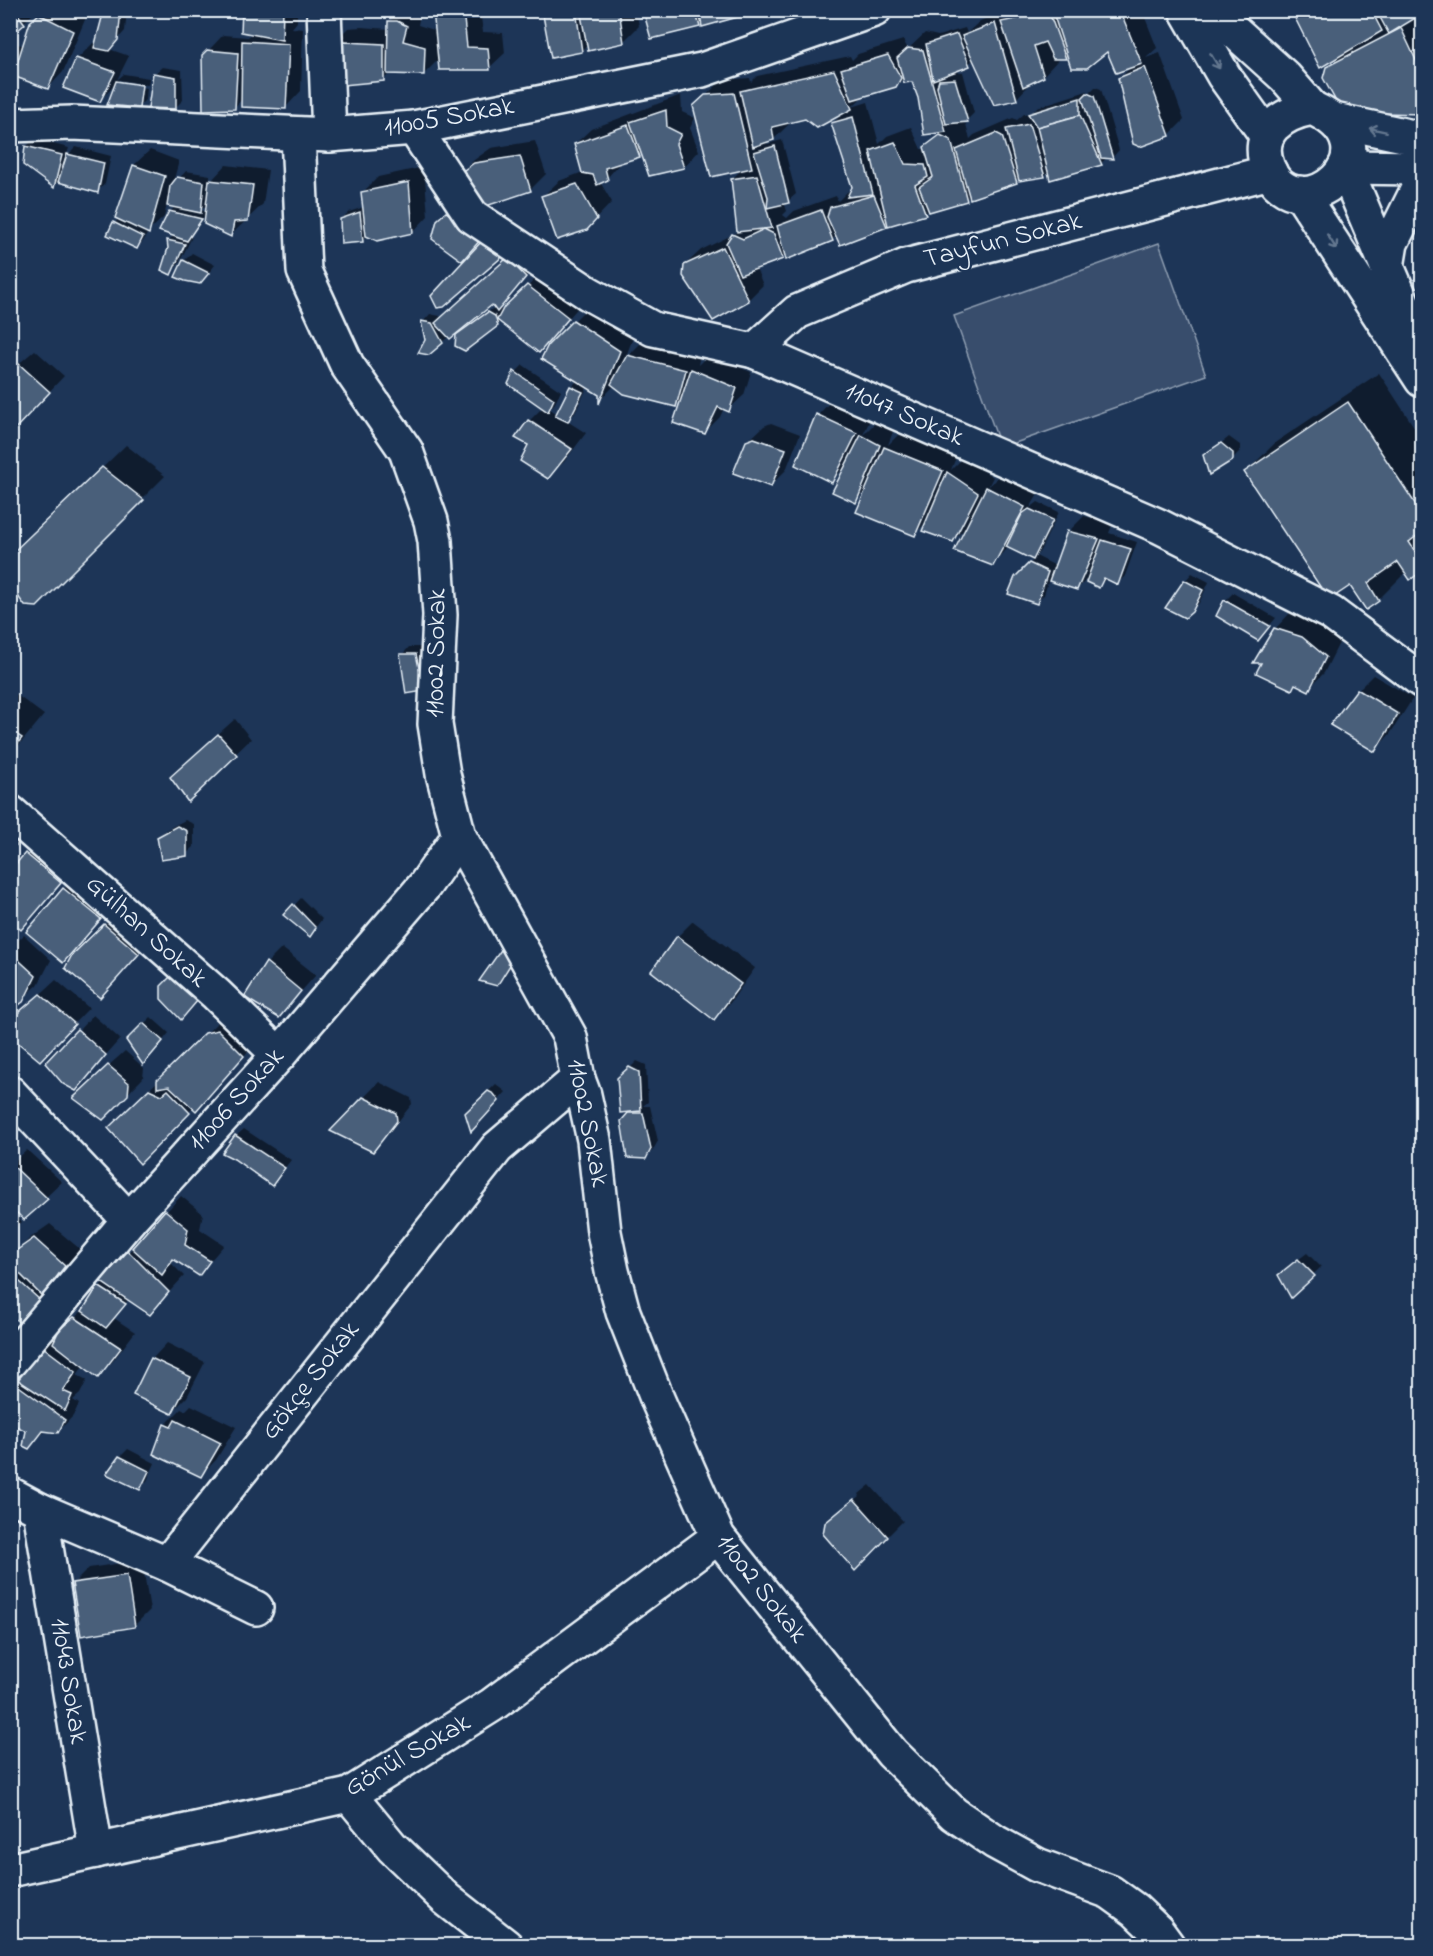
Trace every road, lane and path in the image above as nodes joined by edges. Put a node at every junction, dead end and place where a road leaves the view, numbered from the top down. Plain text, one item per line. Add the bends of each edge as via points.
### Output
1 (324, 10) edge
2 (874, 10) edge
3 (1185, 10) edge
4 (1211, 10) edge
5 (1323, 114) junction
6 (10, 125) edge
7 (414, 128) junction
8 (314, 134) junction
9 (1267, 136) junction
10 (1422, 139) edge
11 (1345, 167) junction
12 (1422, 168) edge
13 (1270, 172) junction
14 (1422, 185) edge
15 (1300, 193) junction
16 (1387, 267) junction
17 (1422, 349) edge
18 (754, 351) junction
19 (1422, 380) edge
20 (1422, 681) edge
21 (10, 812) edge
22 (459, 836) junction
23 (279, 1055) junction
24 (578, 1079) junction
25 (10, 1093) edge
26 (129, 1220) junction
27 (11, 1359) edge
28 (10, 1494) edge
29 (40, 1510) junction
30 (718, 1537) junction
31 (167, 1564) junction
32 (256, 1608) dead end
33 (349, 1795) junction
34 (96, 1851) junction
35 (10, 1870) edge
36 (506, 1946) edge
37 (1168, 1946) edge

1 - 8 street, 11002 Sokak
2 - 7 street, 11005 Sokak via 702,70
3 -> 9 street via 1224,76
4 - 5 street
5 - 9 street via 1285,116
10 -> 5 street
5 - 11 street via 1343,130 1348,155
6 - 8 street, 11005 Sokak via 72,123
7 - 8 street, 11005 Sokak
7 - 18 street, 11047 Sokak via 472,216 588,293 653,329
8 - 22 street, 11002 Sokak via 304,271 347,365 406,451 431,521 440,615 435,724
9 - 13 street via 1266,161
11 - 12 street
11 - 15 street via 1327,188
11 - 16 street
13 - 15 street via 1287,189
13 - 18 street, Tayfun Sokak via 906,266 797,312
14 - 16 street via 1391,243
15 -> 19 street
16 - 17 street
18 - 20 street, 11047 Sokak via 1159,526 1331,613
21 - 23 street, Gülhan Sokak via 216,994
22 - 23 street, 11006 Sokak via 425,885
22 - 24 street, 11002 Sokak via 570,1037
23 - 26 street, 11006 Sokak
24 - 30 street, 11002 Sokak via 594,1140 604,1232 623,1311
24 - 31 street, Gökçe Sokak via 496,1148
25 - 26 street
26 - 27 street, 11006 Sokak
28 - 29 street
29 - 31 street
29 - 34 street, 11043 Sokak
30 - 33 street, Gönül Sokak via 492,1706
30 - 37 street, 11002 Sokak via 892,1753 954,1814 1037,1865 1110,1892 1158,1931
31 - 32 street
33 - 34 street, Gönül Sokak
33 - 36 street via 392,1847 446,1899
34 - 35 street, Gönül Sokak

